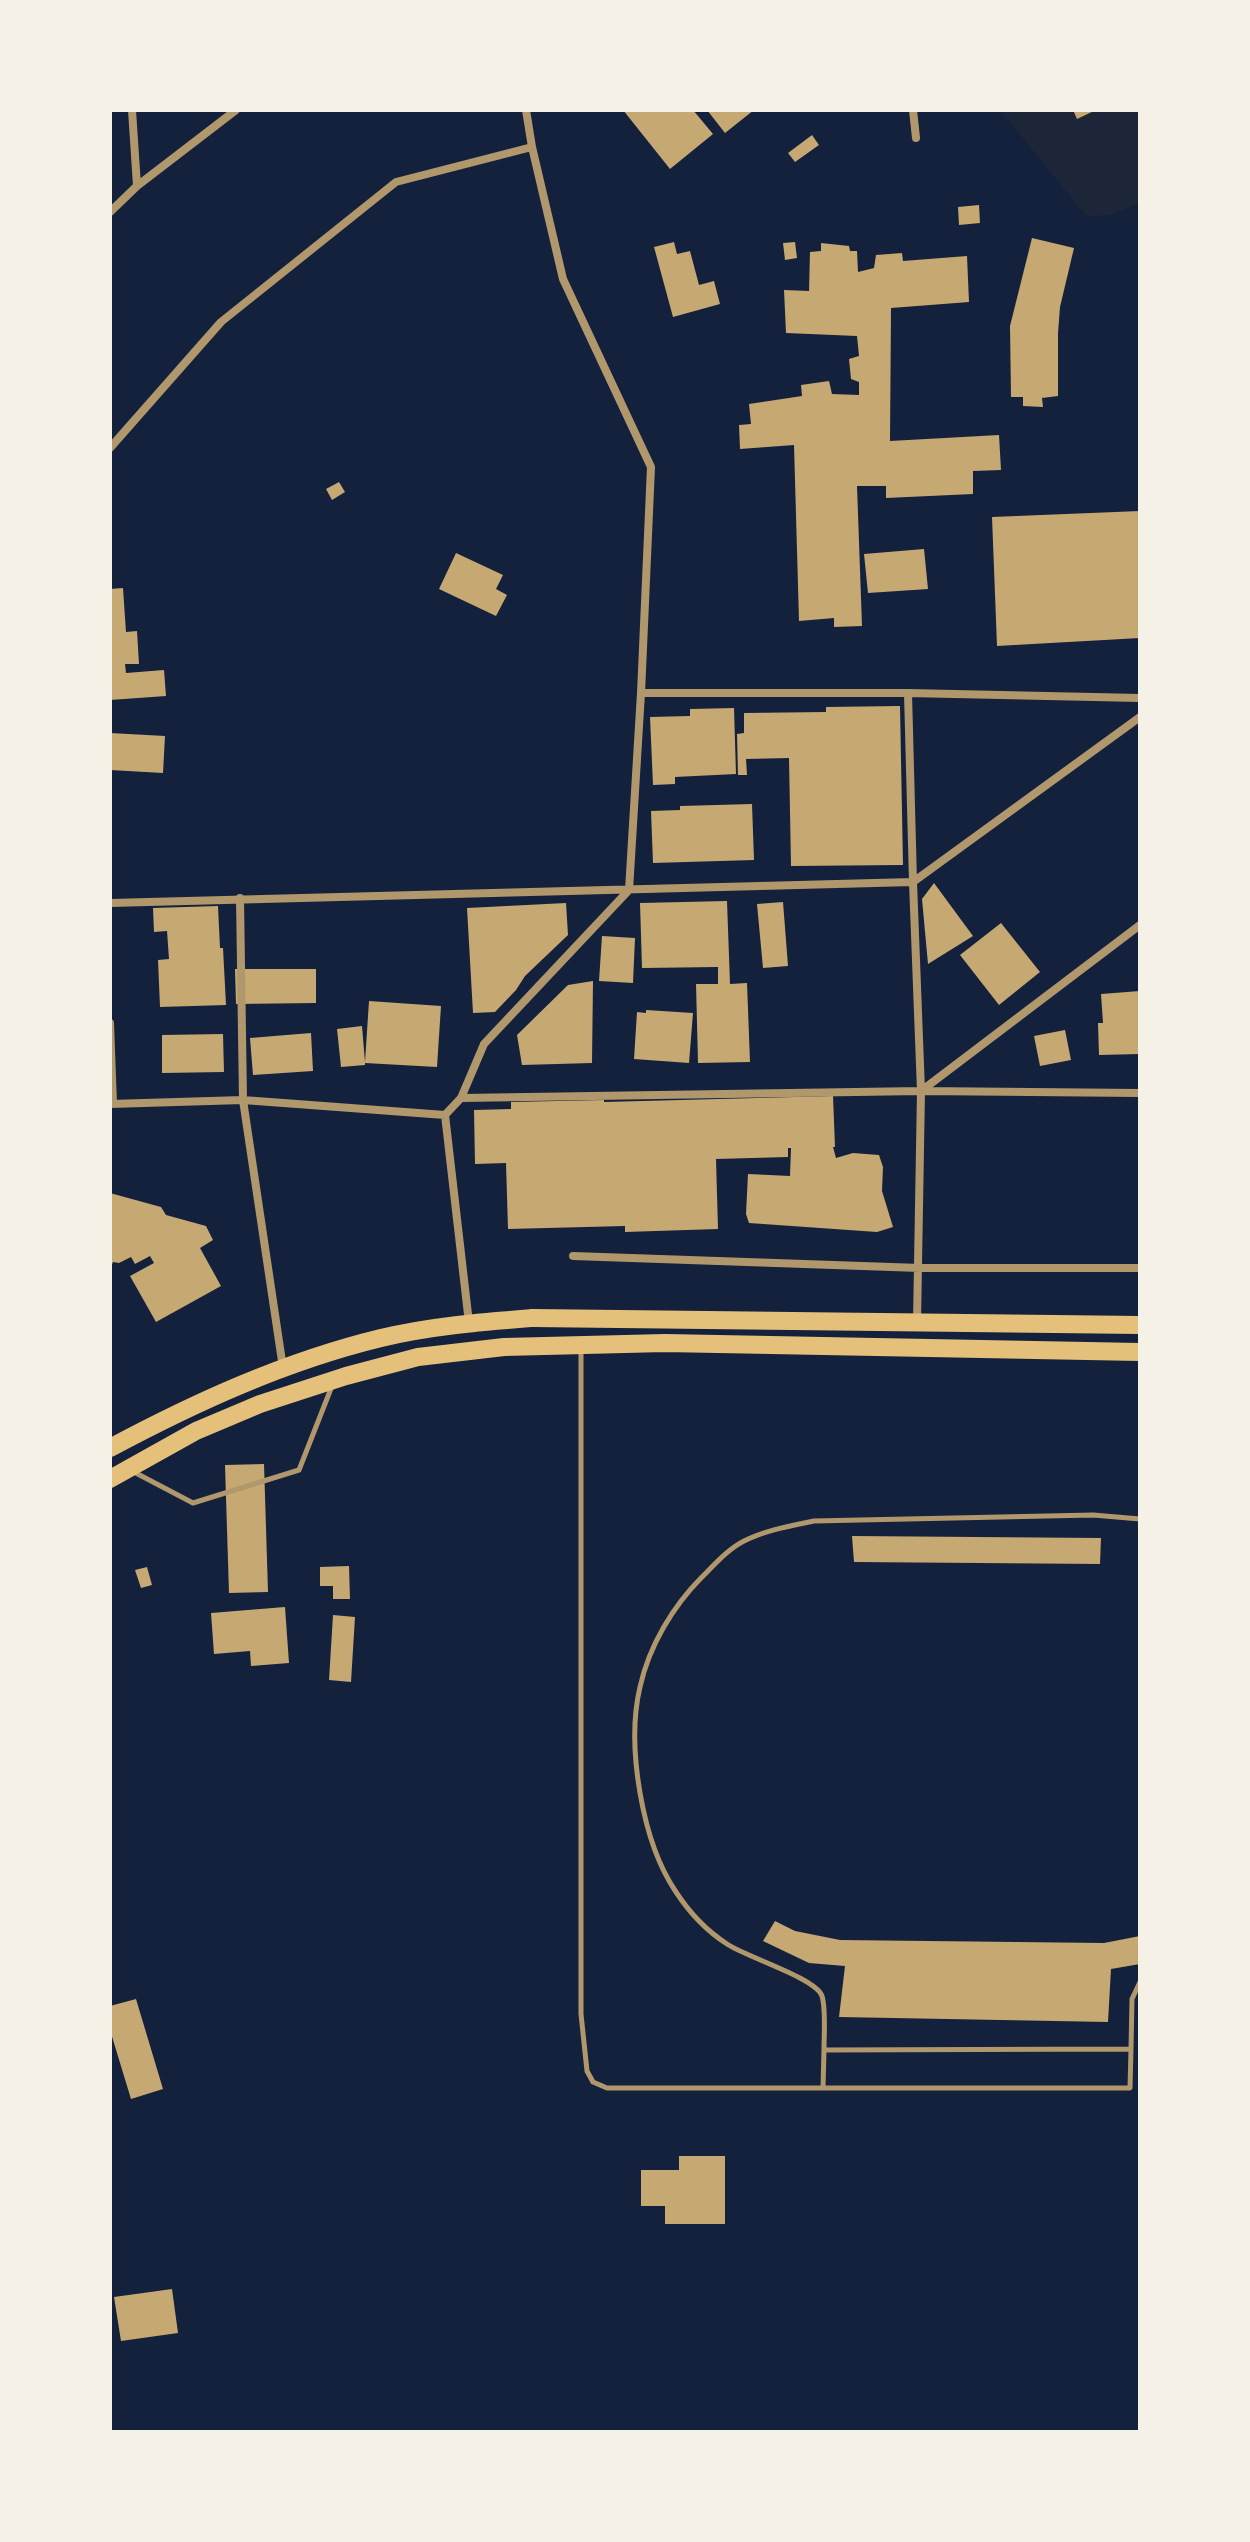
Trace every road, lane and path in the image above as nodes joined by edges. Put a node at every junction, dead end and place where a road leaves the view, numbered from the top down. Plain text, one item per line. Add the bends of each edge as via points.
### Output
1 (132, 110) edge
2 (236, 110) edge
3 (526, 110) edge
4 (913, 110) edge
5 (916, 138) dead end
6 (532, 147) junction
7 (137, 186) junction
8 (110, 212) edge
9 (110, 448) edge
10 (641, 693) junction
11 (908, 693) junction
12 (1140, 698) edge
13 (1140, 717) edge
14 (913, 882) junction
15 (629, 890) junction
16 (240, 898) junction
17 (110, 903) edge
18 (1140, 925) edge
19 (110, 1023) edge
20 (921, 1091) junction
21 (1140, 1093) edge
22 (461, 1098) junction
23 (243, 1100) junction
24 (112, 1104) edge
25 (445, 1115) junction
26 (573, 1256) dead end
27 (920, 1268) junction
28 (1140, 1268) edge
29 (917, 1322) junction
30 (469, 1323) junction
31 (1140, 1325) edge
32 (581, 1345) junction
33 (1140, 1352) edge
34 (283, 1368) junction
35 (334, 1381) junction
36 (110, 1448) edge
37 (127, 1469) junction
38 (110, 1479) edge
39 (1140, 1519) edge
40 (1140, 1982) edge
41 (1131, 2049) junction
42 (824, 2050) junction
43 (823, 2088) junction

1 - 7 street
2 - 7 street
3 - 6 street
4 - 5 street
6 - 9 street via 396,182 221,322
6 - 10 street via 563,279 651,467
7 - 8 street
10 - 11 street
10 - 15 street
11 - 12 street
11 - 14 street
13 - 14 street
14 - 15 street
14 - 20 street
15 - 16 street
15 - 22 street via 484,1044
16 - 17 street
16 - 23 street
18 - 20 street
19 - 24 street
20 - 21 street
20 - 22 street
20 - 27 street
22 - 25 street
23 - 24 street
23 - 25 street
23 - 34 street
25 - 30 street
26 - 27 street
27 - 28 street
27 - 29 street
29 - 30 highway via 532,1318
29 - 31 highway
30 - 34 highway via 383,1337
32 - 33 highway
32 - 35 highway via 418,1357
32 - 43 lane via 581,2014 587,2071 593,2082 607,2088
34 - 36 highway
35 - 37 highway via 196,1431
35 - 37 lane via 299,1470 193,1503
37 - 38 highway
39 - 42 lane via 1093,1515 814,1521 776,1529 741,1542 715,1564 666,1624 639,1688 635,1725 649,1836 676,1893 700,1922 727,1944 816,1987 822,1996
40 - 41 lane via 1132,1999
41 - 42 lane
41 - 43 lane via 1130,2088
42 - 43 lane

